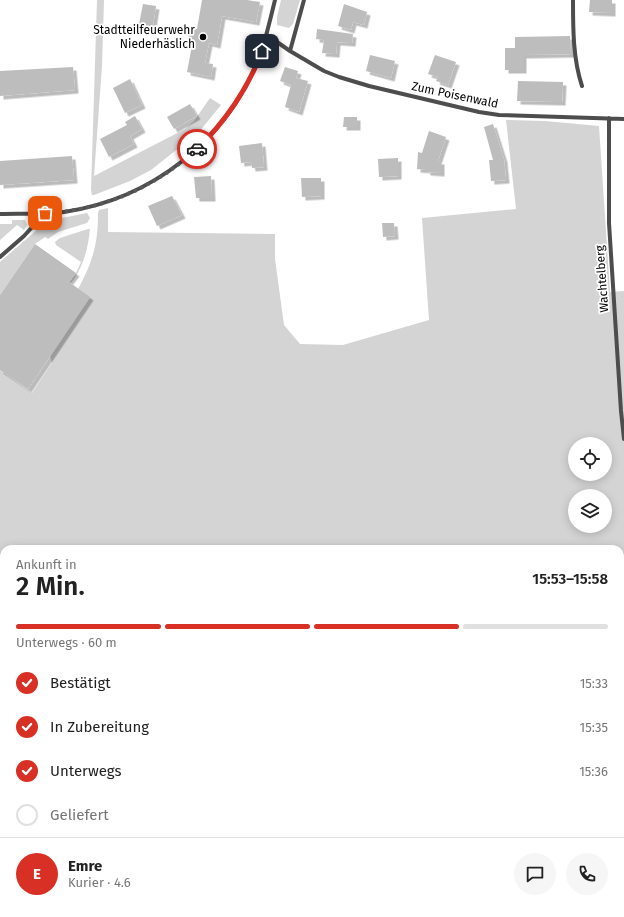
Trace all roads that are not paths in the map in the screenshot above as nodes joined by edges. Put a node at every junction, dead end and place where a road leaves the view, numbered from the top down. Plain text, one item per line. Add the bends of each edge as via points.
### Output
1 (275, 0) edge
2 (304, 0) edge
3 (573, 0) edge
4 (267, 35) junction
5 (290, 51) junction
6 (582, 86) dead end
7 (609, 118) junction
8 (624, 119) edge
9 (45, 213) junction
10 (0, 214) edge
11 (0, 257) edge
12 (624, 439) edge

1 - 4 street
2 - 5 street
3 - 6 street via 573,32
4 - 5 street, Zum Poisenwald
4 - 9 street via 249,80 224,120 190,155 140,189 88,207
5 - 7 street, Zum Poisenwald via 339,77 479,112 521,116
7 - 8 street, Zum Poisenwald
7 - 12 street, Wachtelberg via 609,223
9 - 10 street
9 - 11 street

